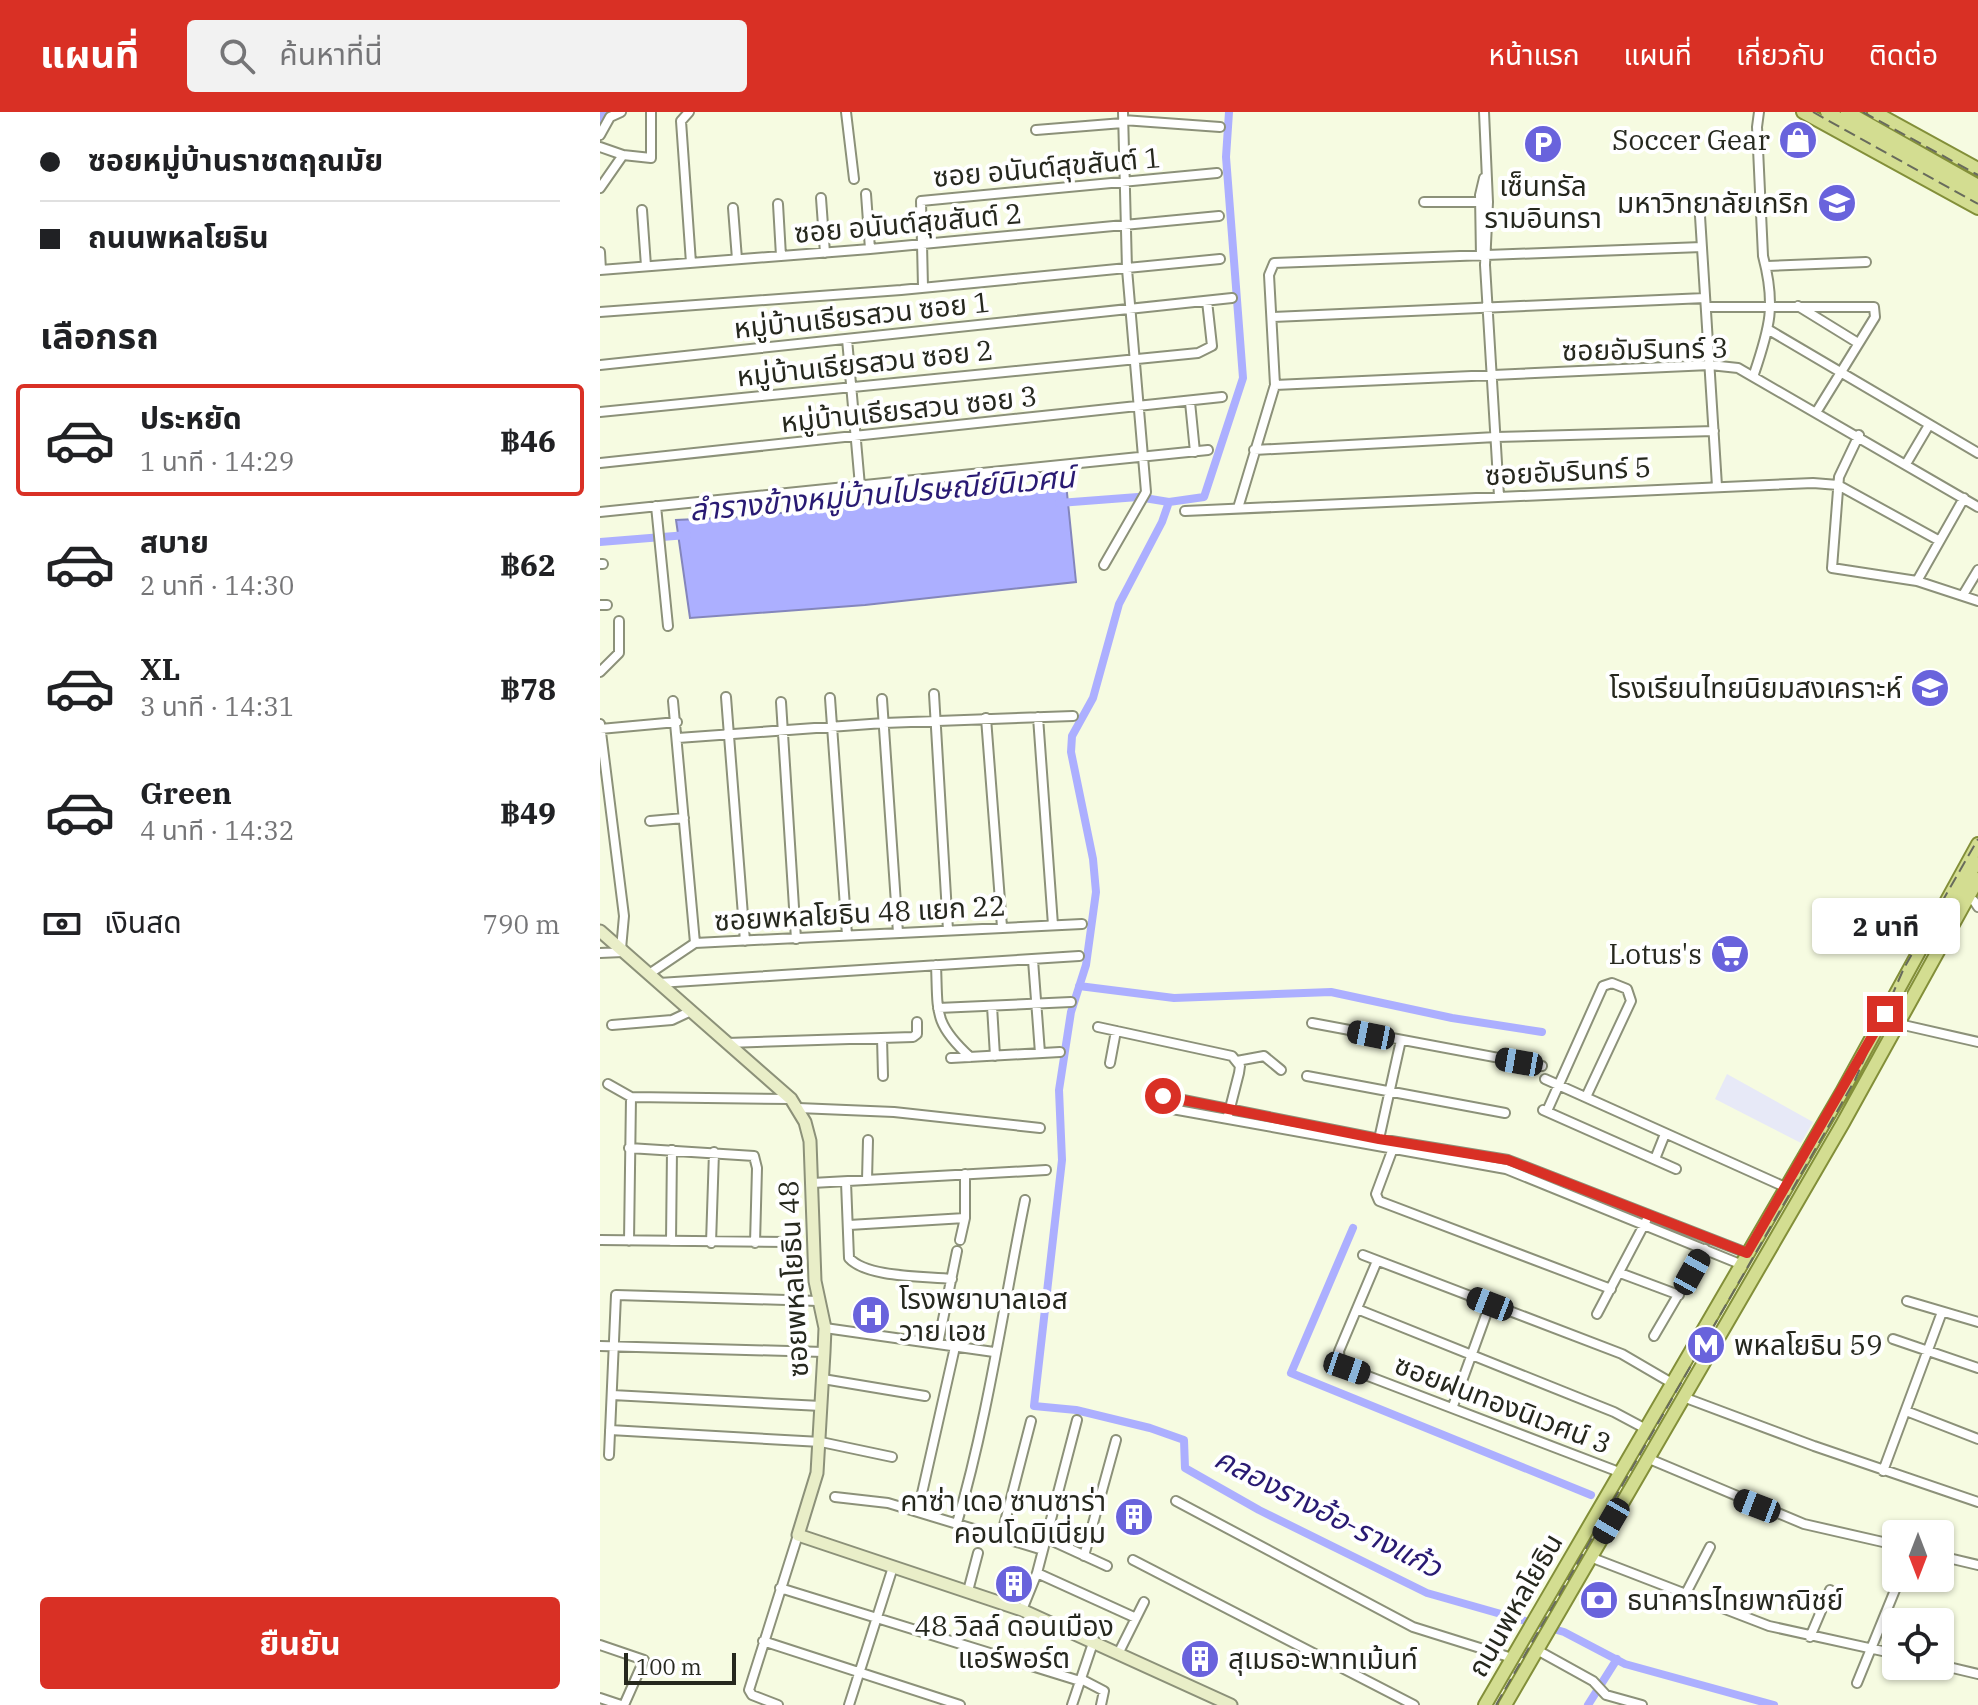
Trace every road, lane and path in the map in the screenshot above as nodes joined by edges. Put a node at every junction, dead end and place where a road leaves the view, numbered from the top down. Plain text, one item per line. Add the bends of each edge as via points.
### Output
1 (621, 112) edge
2 (651, 112) edge
3 (846, 112) edge
4 (1484, 112) edge
5 (1759, 112) edge
6 (1803, 112) edge
7 (1827, 112) edge
8 (1847, 112) edge
9 (1874, 112) edge
10 (686, 113) edge
11 (1123, 118) edge
12 (1220, 127) dead end
13 (1036, 130) dead end
14 (600, 135) edge
15 (600, 147) edge
16 (623, 155) junction
17 (1978, 169) edge
18 (1217, 173) dead end
19 (854, 179) dead end
20 (1958, 180) junction
21 (1124, 182) junction
22 (1978, 186) edge
23 (600, 188) edge
24 (866, 194) dead end
25 (1978, 197) edge
26 (821, 198) dead end
27 (1424, 202) dead end
28 (1484, 202) junction
29 (778, 204) dead end
30 (733, 208) dead end
31 (1978, 208) edge
32 (642, 210) dead end
33 (1219, 216) dead end
34 (1700, 216) dead end
35 (1126, 225) junction
36 (920, 245) junction
37 (1702, 247) junction
38 (870, 249) junction
39 (600, 252) edge
40 (825, 253) junction
41 (1484, 254) junction
42 (781, 256) junction
43 (737, 259) junction
44 (1220, 259) dead end
45 (1866, 262) dead end
46 (691, 263) junction
47 (646, 266) junction
48 (1767, 266) junction
49 (1127, 269) junction
50 (601, 270) edge
51 (923, 287) junction
52 (1232, 298) dead end
53 (1207, 301) junction
54 (1705, 303) junction
55 (1773, 305) junction
56 (1797, 305) junction
57 (1129, 310) junction
58 (1488, 310) junction
59 (600, 312) edge
60 (1273, 317) junction
61 (1769, 330) junction
62 (847, 339) junction
63 (1858, 343) junction
64 (1134, 359) junction
65 (600, 365) edge
66 (1710, 365) junction
67 (1840, 373) junction
68 (1754, 374) junction
69 (1492, 376) junction
70 (1275, 385) junction
71 (850, 386) junction
72 (1222, 397) dead end
73 (1190, 402) junction
74 (1139, 409) junction
75 (1817, 411) junction
76 (600, 412) edge
77 (1929, 425) junction
78 (1714, 431) junction
79 (1859, 435) junction
80 (855, 436) junction
81 (1496, 437) junction
82 (1208, 450) dead end
83 (1254, 450) junction
84 (1195, 452) junction
85 (1978, 453) edge
86 (1144, 458) junction
87 (600, 463) edge
88 (1906, 464) junction
89 (1838, 485) junction
90 (860, 486) junction
91 (1717, 486) junction
92 (1499, 496) junction
93 (1964, 498) junction
94 (656, 506) junction
95 (1978, 507) edge
96 (1238, 508) junction
97 (1185, 511) dead end
98 (600, 512) edge
99 (1938, 540) junction
100 (1104, 565) dead end
101 (1978, 570) edge
102 (1917, 581) junction
103 (1963, 595) junction
104 (1978, 601) edge
105 (619, 621) dead end
106 (668, 626) dead end
107 (600, 672) edge
108 (934, 694) dead end
109 (726, 697) dead end
110 (830, 698) dead end
111 (882, 699) dead end
112 (673, 701) dead end
113 (781, 702) dead end
114 (1073, 716) dead end
115 (1038, 717) junction
116 (986, 718) junction
117 (935, 721) junction
118 (677, 722) junction
119 (884, 723) junction
120 (600, 727) edge
121 (832, 728) junction
122 (782, 730) junction
123 (730, 733) junction
124 (678, 738) junction
125 (684, 818) junction
126 (650, 821) dead end
127 (1978, 844) edge
128 (1978, 860) edge
129 (1978, 879) edge
130 (1977, 901) edge
131 (1082, 924) dead end
132 (1053, 925) junction
133 (1002, 927) junction
134 (948, 930) junction
135 (600, 931) edge
136 (898, 933) junction
137 (847, 935) junction
138 (796, 939) junction
139 (745, 941) junction
140 (695, 943) junction
141 (1922, 948) junction
142 (623, 950) junction
143 (600, 953) edge
144 (1079, 956) dead end
145 (1936, 957) junction
146 (1033, 960) junction
147 (936, 965) junction
148 (649, 974) junction
149 (659, 983) junction
150 (1071, 1002) dead end
151 (1037, 1004) junction
152 (992, 1006) junction
153 (938, 1008) junction
154 (691, 1011) junction
155 (917, 1022) dead end
156 (1312, 1023) dead end
157 (1899, 1024) junction
158 (612, 1025) dead end
159 (1098, 1027) dead end
160 (1116, 1031) junction
161 (882, 1038) junction
162 (1401, 1040) junction
163 (1978, 1042) edge
164 (726, 1043) junction
165 (1060, 1052) dead end
166 (1040, 1053) junction
167 (995, 1056) junction
168 (970, 1057) junction
169 (951, 1058) dead end
170 (1237, 1061) junction
171 (1110, 1063) dead end
172 (1542, 1066) dead end
173 (1281, 1070) dead end
174 (883, 1076) dead end
175 (1307, 1076) dead end
176 (1545, 1079) dead end
177 (608, 1084) dead end
178 (1559, 1086) junction
179 (1390, 1092) junction
180 (631, 1097) junction
181 (1586, 1097) junction
182 (795, 1104) junction
183 (1505, 1113) dead end
184 (1228, 1116) junction
185 (1303, 1123) junction
186 (1040, 1128) dead end
187 (1300, 1134) junction
188 (1665, 1134) junction
189 (1379, 1139) junction
190 (868, 1140) dead end
191 (629, 1148) junction
192 (672, 1150) junction
193 (1392, 1151) junction
194 (714, 1152) junction
195 (1444, 1155) junction
196 (1655, 1159) junction
197 (1676, 1169) dead end
198 (1046, 1170) dead end
199 (965, 1174) junction
200 (867, 1180) junction
201 (846, 1182) junction
202 (812, 1183) junction
203 (1785, 1187) junction
204 (1025, 1200) dead end
205 (965, 1218) junction
206 (1646, 1221) junction
207 (849, 1225) junction
208 (600, 1240) edge
209 (960, 1240) dead end
210 (629, 1241) junction
211 (671, 1241) junction
212 (788, 1242) dead end
213 (711, 1243) junction
214 (755, 1243) junction
215 (1705, 1249) junction
216 (957, 1251) dead end
217 (1363, 1255) dead end
218 (1743, 1259) junction
219 (1377, 1261) junction
220 (1620, 1273) junction
221 (952, 1279) junction
222 (1611, 1289) junction
223 (1679, 1295) junction
224 (819, 1301) junction
225 (1907, 1301) dead end
226 (1490, 1304) junction
227 (1357, 1309) junction
228 (1942, 1312) junction
229 (1597, 1314) dead end
230 (1978, 1322) edge
231 (825, 1328) junction
232 (1654, 1336) dead end
233 (1893, 1339) dead end
234 (938, 1344) junction
235 (614, 1345) junction
236 (600, 1346) edge
237 (955, 1347) junction
238 (1928, 1351) junction
239 (824, 1352) junction
240 (994, 1352) junction
241 (1471, 1356) junction
242 (1978, 1368) edge
243 (823, 1379) junction
244 (1670, 1382) junction
245 (612, 1395) junction
246 (925, 1396) dead end
247 (1683, 1397) junction
248 (821, 1406) junction
249 (1453, 1406) junction
250 (1906, 1411) junction
251 (1077, 1420) dead end
252 (1031, 1421) dead end
253 (1644, 1428) junction
254 (610, 1430) junction
255 (1978, 1439) edge
256 (1116, 1440) dead end
257 (821, 1442) junction
258 (609, 1455) dead end
259 (892, 1457) dead end
260 (1647, 1458) junction
261 (1883, 1471) junction
262 (1619, 1472) junction
263 (835, 1497) dead end
264 (1176, 1501) dead end
265 (1601, 1502) junction
266 (1978, 1502) edge
267 (1618, 1510) junction
268 (918, 1511) junction
269 (957, 1523) junction
270 (798, 1535) junction
271 (1001, 1537) junction
272 (1046, 1538) junction
273 (1882, 1542) edge
274 (1710, 1547) dead end
275 (1043, 1550) junction
276 (978, 1553) dead end
277 (1084, 1556) junction
278 (1590, 1557) junction
279 (1954, 1559) edge
280 (1133, 1560) dead end
281 (1978, 1565) edge
282 (1107, 1566) dead end
283 (893, 1567) junction
284 (1037, 1573) junction
285 (780, 1588) junction
286 (1830, 1590) dead end
287 (968, 1591) junction
288 (1894, 1592) edge
289 (1685, 1595) junction
290 (1144, 1602) dead end
291 (1022, 1610) junction
292 (1136, 1618) junction
293 (876, 1620) junction
294 (1810, 1637) junction
295 (1094, 1640) junction
296 (763, 1641) junction
297 (600, 1645) edge
298 (1868, 1649) junction
299 (1537, 1650) junction
300 (1119, 1652) junction
301 (1882, 1652) edge
302 (1512, 1658) junction
303 (1954, 1668) edge
304 (859, 1673) junction
305 (1978, 1674) edge
306 (1081, 1680) junction
307 (1857, 1683) dead end
308 (600, 1698) edge
309 (623, 1705) edge
310 (778, 1705) edge
311 (849, 1705) edge
312 (960, 1705) edge
313 (1072, 1705) edge
314 (1101, 1705) edge
315 (1231, 1705) edge
316 (1414, 1705) edge
317 (1485, 1705) edge
318 (1507, 1705) edge
319 (1642, 1705) edge

1 - 14 street via 610,117
2 - 16 street via 651,158
3 - 19 street
4 - 28 street
5 - 48 street
6 - 31 main road
7 - 20 main road
8 - 20 main road
9 - 17 main road
10 - 46 street via 681,121
11 - 12 street
11 - 13 street
11 - 21 street
15 - 16 street
16 - 23 street
18 - 21 street, ซอย อนันต์สุขสันต์ 1
20 - 22 main road
20 - 25 main road
21 - 35 street
21 - 36 street, ซอย อนันต์สุขสันต์ 1 via 921,201
24 - 38 street
26 - 40 street
27 - 28 street
28 - 41 street
29 - 42 street
30 - 43 street
32 - 47 street
33 - 35 street, ซอย อนันต์สุขสันต์ 2
34 - 37 street
35 - 36 street, ซอย อนันต์สุขสันต์ 2
35 - 49 street
36 - 38 street, ซอย อนันต์สุขสันต์ 2
36 - 51 street, ซอย อนันต์สุขสันต์ 1
37 - 41 street
37 - 54 street
38 - 40 street, ซอย อนันต์สุขสันต์ 2
39 - 50 street
40 - 42 street, ซอย อนันต์สุขสันต์ 2
41 - 58 street
41 - 60 street via 1274,263 1269,275
42 - 43 street, ซอย อนันต์สุขสันต์ 2
43 - 46 street, ซอย อนันต์สุขสันต์ 2
44 - 49 street
45 - 48 street
46 - 47 street, ซอย อนันต์สุขสันต์ 2
47 - 50 street, ซอย อนันต์สุขสันต์ 2
48 - 55 street
49 - 51 street
49 - 57 street
51 - 59 street
52 - 53 street, หมู่บ้านเธียรสวน ซอย 1
53 - 57 street, หมู่บ้านเธียรสวน ซอย 1
53 - 64 street, หมู่บ้านเธียรสวน ซอย 2 via 1213,339 1209,351
54 - 55 street
54 - 58 street
54 - 66 street
55 - 56 street
55 - 61 street
56 - 63 street
56 - 63 street via 1874,307 1875,317
57 - 62 street, หมู่บ้านเธียรสวน ซอย 1
57 - 64 street
58 - 60 street
58 - 69 street
60 - 70 street
61 - 67 street
61 - 68 street
62 - 65 street, หมู่บ้านเธียรสวน ซอย 1
62 - 71 street
63 - 67 street
64 - 71 street, หมู่บ้านเธียรสวน ซอย 2
64 - 74 street
66 - 68 street, ซอยอัมรินทร์ 3
66 - 69 street, ซอยอัมรินทร์ 3
66 - 78 street
67 - 75 street
67 - 77 street
68 - 75 street, ซอยอัมรินทร์ 3
69 - 70 street, ซอยอัมรินทร์ 3
69 - 81 street
70 - 83 street
71 - 76 street, หมู่บ้านเธียรสวน ซอย 2
71 - 80 street
72 - 73 street, หมู่บ้านเธียรสวน ซอย 3
73 - 74 street, หมู่บ้านเธียรสวน ซอย 3
73 - 84 street
74 - 80 street, หมู่บ้านเธียรสวน ซอย 3
74 - 86 street
75 - 79 street, ซอยอัมรินทร์ 3
77 - 85 street
77 - 88 street
78 - 81 street
78 - 91 street
79 - 88 street, ซอยอัมรินทร์ 3
79 - 89 street
80 - 87 street, หมู่บ้านเธียรสวน ซอย 3
80 - 90 street
81 - 83 street
81 - 92 street
82 - 84 street
83 - 96 street
84 - 86 street
86 - 90 street
86 - 100 street via 1145,497
88 - 93 street, ซอยอัมรินทร์ 3
89 - 91 street, ซอยอัมรินทร์ 5
89 - 99 street, ซอยอัมรินทร์ 5
89 - 102 street via 1830,563 1836,572
90 - 94 street
91 - 92 street, ซอยอัมรินทร์ 5
92 - 96 street, ซอยอัมรินทร์ 5
93 - 95 street, ซอยอัมรินทร์ 3
93 - 99 street
94 - 98 street
94 - 106 street
96 - 97 street, ซอยอัมรินทร์ 5
99 - 102 street
101 - 103 street
102 - 103 street
103 - 104 street
105 - 107 street via 619,653
108 - 117 street
109 - 123 street
110 - 121 street
111 - 119 street
112 - 118 street
113 - 122 street
114 - 115 street
115 - 116 street
115 - 132 street
116 - 117 street
116 - 133 street
117 - 119 street
117 - 134 street
118 - 120 street
118 - 124 street
119 - 121 street
119 - 136 street
120 - 142 street via 624,916
121 - 122 street
121 - 137 street
122 - 123 street
122 - 138 street
123 - 124 street
123 - 139 street
124 - 125 street
125 - 126 street
125 - 140 street
127 - 141 main road, ถนนพหลโยธิน
128 - 141 main road, ถนนพหลโยธิน
129 - 145 main road, ถนนพหลโยธิน
130 - 145 main road, ถนนพหลโยธิน
131 - 132 street, ซอยพหลโยธิน 48 แยก 22
132 - 133 street, ซอยพหลโยธิน 48 แยก 22
133 - 134 street, ซอยพหลโยธิน 48 แยก 22
134 - 136 street, ซอยพหลโยธิน 48 แยก 22
135 - 142 street
136 - 137 street, ซอยพหลโยธิน 48 แยก 22
137 - 138 street, ซอยพหลโยธิน 48 แยก 22
138 - 139 street, ซอยพหลโยธิน 48 แยก 22
139 - 140 street, ซอยพหลโยธิน 48 แยก 22
140 - 148 street, ซอยพหลโยธิน 48 แยก 22
141 - 203 main road, ถนนพหลโยธิน
142 - 143 street
142 - 148 street
144 - 146 street
145 - 157 main road, ถนนพหลโยธิน
146 - 147 street
146 - 151 street
147 - 149 street
147 - 153 street
148 - 149 street
149 - 154 street
150 - 151 street
151 - 152 street
151 - 166 street
152 - 153 street
152 - 167 street
153 - 168 street via 943,1029
154 - 158 street via 672,1020
154 - 164 street
155 - 161 street via 915,1036
156 - 162 street
157 - 163 street
157 - 247 main road, ถนนพหลโยธิน
159 - 160 street
160 - 170 street
160 - 171 street
161 - 164 street
161 - 174 street
162 - 172 street
162 - 179 street
164 - 182 street
165 - 166 street
166 - 167 street
167 - 168 street
168 - 169 street
170 - 173 street via 1264,1056
170 - 184 street
175 - 179 street
176 - 178 street
177 - 180 street
178 - 181 street
178 - 181 street via 1603,986 1612,983 1627,989 1631,1001
178 - 196 street via 1545,1110
179 - 183 street
179 - 189 street
180 - 182 street
180 - 191 street
181 - 188 street
182 - 186 street
182 - 202 street, ซอยพหลโยธิน 48 via 808,1130
184 - 184 street via 1161,1107 1154,1100 1163,1096
184 - 185 street
184 - 187 street
185 - 187 street
185 - 189 street
187 - 193 street
188 - 196 street
188 - 203 street
189 - 195 street
190 - 200 street
191 - 192 street
191 - 210 street
192 - 194 street
192 - 211 street
193 - 195 street
193 - 222 street via 1376,1194 1379,1201
194 - 213 street
194 - 214 street via 756,1160
195 - 206 street via 1518,1163
196 - 197 street
198 - 199 street
199 - 200 street
199 - 205 street
200 - 201 street
201 - 202 street
201 - 207 street
202 - 224 street, ซอยพหลโยธิน 48
203 - 218 main road, ถนนพหลโยธิน
204 - 240 street
205 - 207 street
205 - 209 street
206 - 215 street
206 - 218 street
206 - 220 street
207 - 221 street via 849,1258 856,1265
208 - 210 street
210 - 211 street
211 - 213 street
212 - 214 street
213 - 214 street
215 - 218 street
215 - 223 street
216 - 221 street
217 - 219 street
218 - 244 main road, ถนนพหลโยธิน
219 - 226 street
219 - 227 street, ซอยฝนทองนิเวศน์ 3
220 - 222 street
220 - 223 street
221 - 234 street
222 - 229 street
223 - 232 street
224 - 231 street, ซอยพหลโยธิน 48
224 - 235 street via 618,1294
225 - 228 street
226 - 241 street
226 - 244 street via 1622,1354
227 - 241 street
227 - 249 street, ซอยฝนทองนิเวศน์ 3 via 1339,1351 1340,1363
228 - 230 street
228 - 238 street
231 - 234 street
231 - 239 street, ซอยพหลโยธิน 48
233 - 238 street
234 - 237 street
235 - 236 street
235 - 239 street
235 - 245 street
237 - 240 street
237 - 268 street
238 - 242 street
238 - 250 street
239 - 243 street, ซอยพหลโยธิน 48
240 - 269 street via 981,1442
241 - 249 street
241 - 253 street
243 - 246 street
243 - 248 street, ซอยพหลโยธิน 48
244 - 253 main road, ถนนพหลโยธิน
245 - 248 street
245 - 254 street
247 - 260 main road, ถนนพหลโยธิน
247 - 261 street
248 - 257 street, ซอยพหลโยธิน 48
249 - 262 street, ซอยฝนทองนิเวศน์ 3
250 - 255 street
250 - 261 street
251 - 272 street
252 - 271 street
253 - 262 main road, ถนนพหลโยธิน
254 - 257 street
254 - 258 street
256 - 277 street
257 - 259 street
257 - 270 street, ซอยพหลโยธิน 48
260 - 267 main road, ถนนพหลโยธิน
260 - 273 street via 1804,1524
261 - 266 street
262 - 265 main road, ถนนพหลโยธิน
263 - 268 street
264 - 302 street via 1413,1627
265 - 267 main road
265 - 302 main road, ถนนพหลโยธิน
267 - 278 main road, ถนนพหลโยธิน
268 - 269 street
269 - 271 street
270 - 283 street
270 - 285 street
271 - 275 street
272 - 275 street
272 - 277 street
274 - 289 street
275 - 284 street
276 - 287 street
277 - 282 street
278 - 289 street
278 - 299 main road, ถนนพหลโยธิน
279 - 281 street
280 - 316 street
283 - 287 street
283 - 293 street
284 - 291 street
284 - 292 street
285 - 293 street
285 - 296 street
286 - 294 street
287 - 291 street
288 - 298 street
289 - 294 street
290 - 292 street
291 - 295 street
292 - 300 street
293 - 304 street
293 - 306 street
294 - 298 street
295 - 300 street
295 - 306 street
296 - 304 street
296 - 310 street via 749,1690
297 - 309 street via 644,1660
298 - 301 street
298 - 307 street
299 - 318 main road, ถนนพหลโยธิน
299 - 319 street via 1593,1681 1606,1695
300 - 315 street
302 - 317 main road, ถนนพหลโยธิน
303 - 305 street
304 - 311 street
304 - 312 street
306 - 313 street
306 - 314 street via 1104,1691
308 - 309 street

